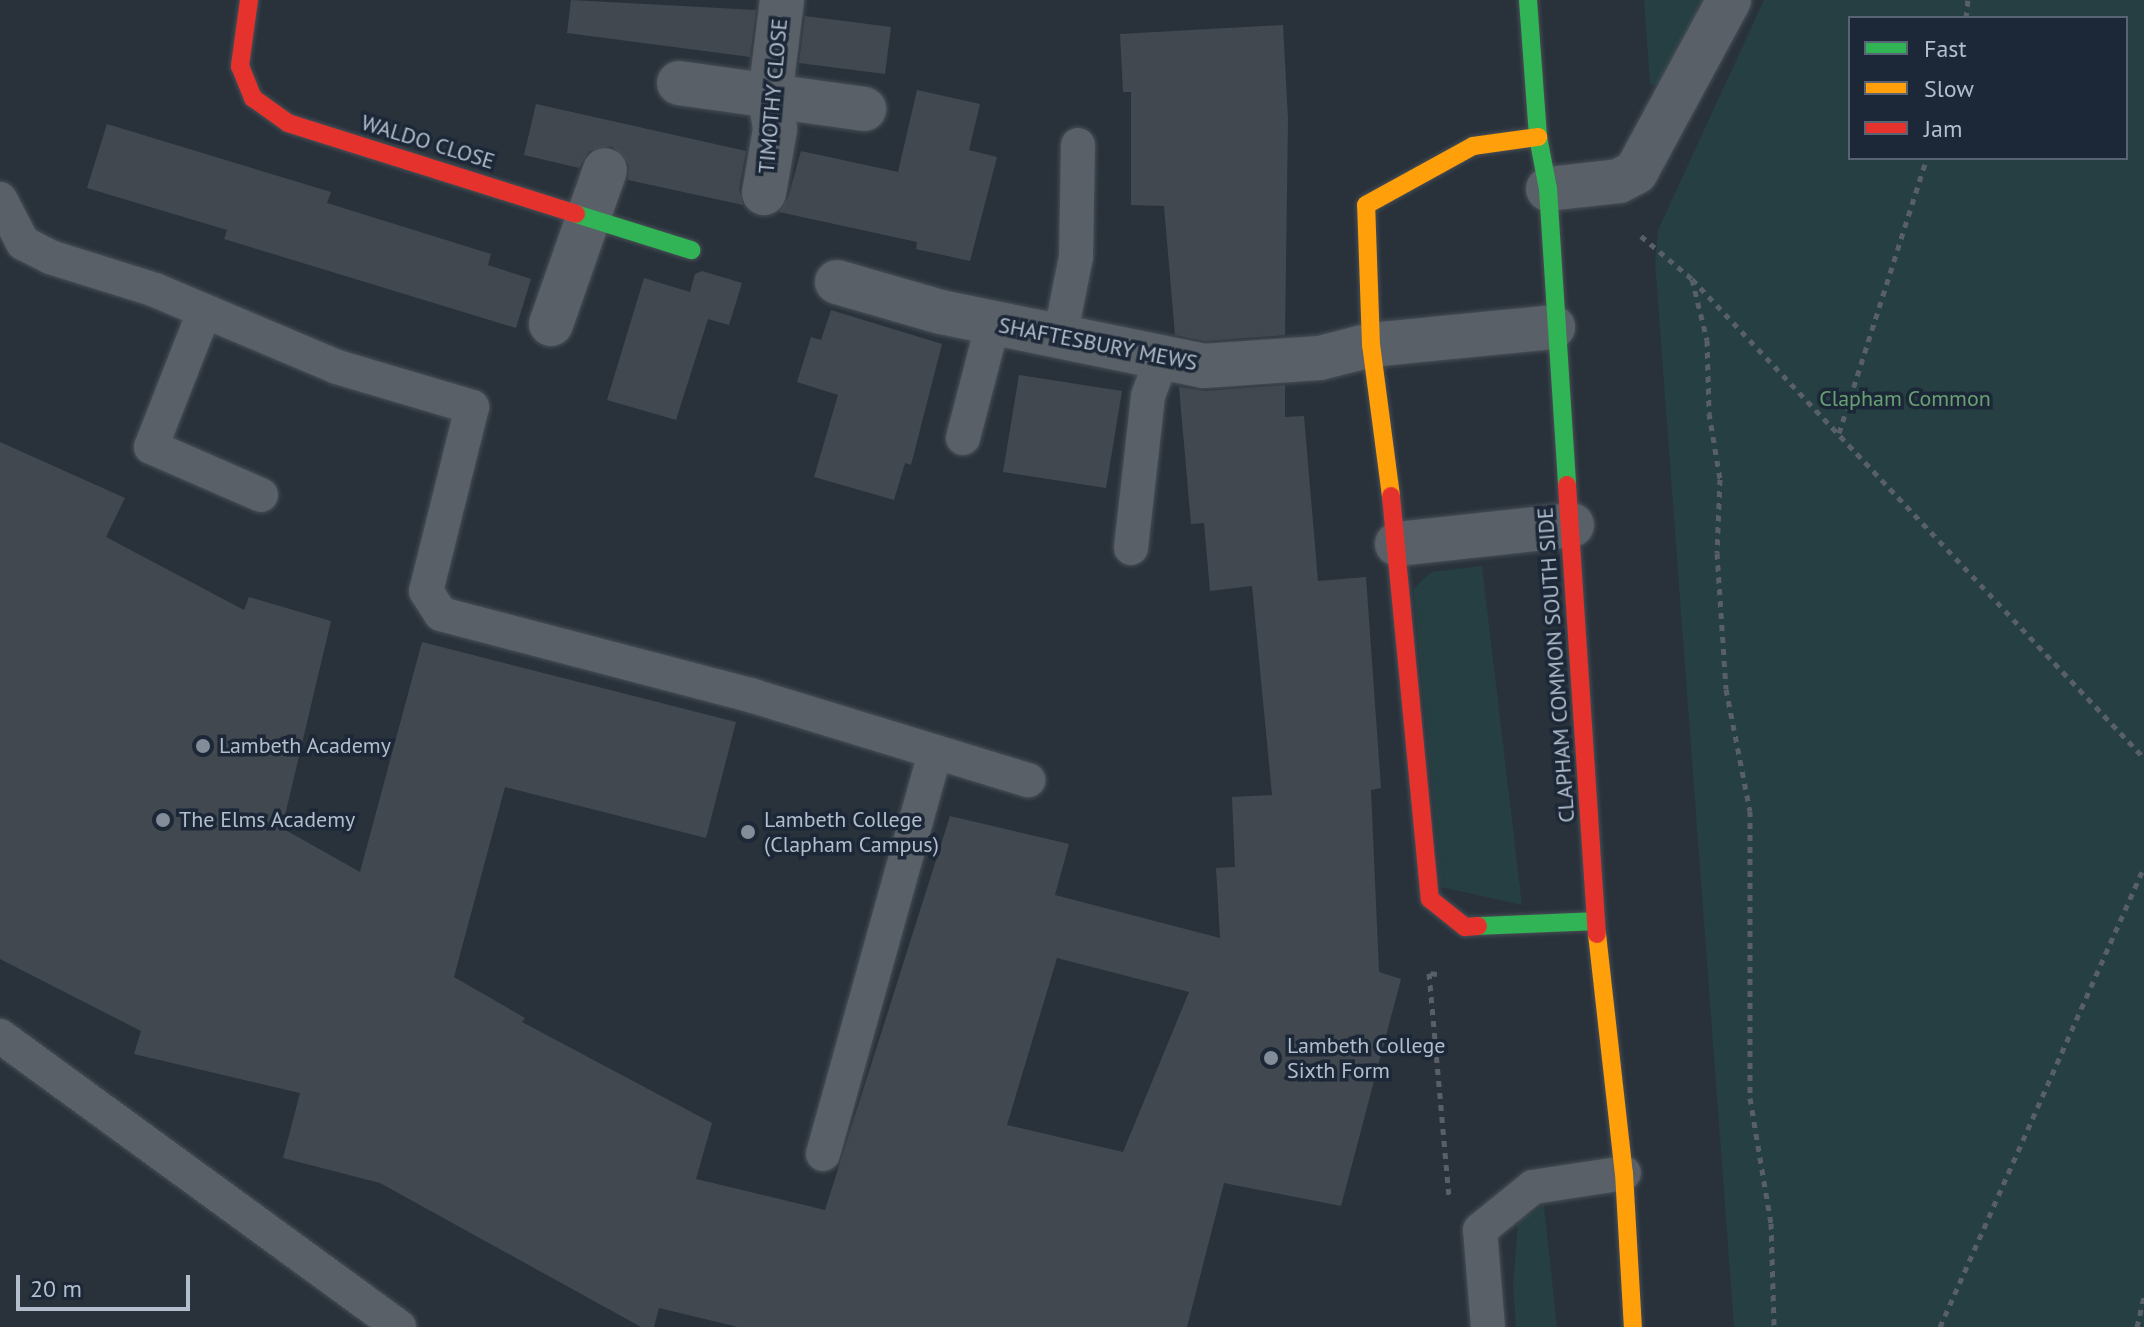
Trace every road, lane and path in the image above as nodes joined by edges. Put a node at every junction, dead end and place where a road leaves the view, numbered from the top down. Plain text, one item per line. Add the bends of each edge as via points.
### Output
1 (249, 0) edge
2 (782, 0) edge
3 (1528, 0) edge
4 (1729, 0) edge
5 (679, 83) dead end
6 (770, 96) junction
7 (864, 109) dead end
8 (1538, 137) junction
9 (1078, 145) dead end
10 (1926, 160) edge
11 (605, 170) dead end
12 (1548, 189) junction
13 (764, 193) dead end
14 (0, 199) edge
15 (589, 217) junction
16 (1641, 236) dead end
17 (691, 250) dead end
18 (1692, 279) junction
19 (837, 282) dead end
20 (204, 312) junction
21 (993, 323) junction
22 (551, 324) dead end
23 (1553, 327) junction
24 (1060, 337) junction
25 (1371, 345) junction
26 (1162, 358) junction
27 (1839, 434) junction
28 (963, 438) dead end
29 (261, 495) dead end
30 (1572, 525) junction
31 (1397, 544) junction
32 (1131, 548) dead end
33 (935, 752) junction
34 (2144, 758) edge
35 (1028, 780) dead end
36 (2144, 867) edge
37 (1596, 921) junction
38 (1429, 973) dead end
39 (0, 1036) edge
40 (823, 1154) dead end
41 (1624, 1173) junction
42 (1450, 1204) dead end
43 (2144, 1297) edge
44 (399, 1327) edge
45 (1488, 1327) edge
46 (1633, 1327) edge
47 (1774, 1327) edge
48 (1940, 1327) edge
49 (2137, 1327) edge

1 - 15 main road, WALDO CLOSE via 240,66 253,98 288,123
2 - 6 street, TIMOTHY CLOSE
3 - 8 main road, CLAPHAM COMMON SOUTH SIDE
4 - 12 street via 1636,172 1619,181
5 - 6 street
6 - 7 street
6 - 13 street, TIMOTHY CLOSE via 775,129
8 - 12 main road, CLAPHAM COMMON SOUTH SIDE
8 - 25 main road via 1473,146 1366,205
9 - 24 lane via 1076,257
10 - 27 path
11 - 15 street
12 - 23 main road, CLAPHAM COMMON SOUTH SIDE
14 - 20 lane via 23,243
15 - 17 main road, WALDO CLOSE
15 - 22 street
16 - 18 path
18 - 27 path
18 - 47 path via 1707,340 1709,413 1720,479 1717,553 1726,689 1750,811 1750,1098 1771,1223
19 - 21 street, SHAFTESBURY MEWS
20 - 29 lane via 151,447
20 - 33 lane via 337,367 472,407 426,591 441,614 753,696
21 - 24 street, SHAFTESBURY MEWS
21 - 28 lane
23 - 25 street, SHAFTESBURY MEWS
23 - 30 main road, CLAPHAM COMMON SOUTH SIDE
24 - 26 street, SHAFTESBURY MEWS
25 - 26 street, SHAFTESBURY MEWS via 1320,358 1203,366
25 - 31 main road
26 - 32 lane via 1148,396
27 - 34 path
30 - 31 street
30 - 37 main road, CLAPHAM COMMON SOUTH SIDE
31 - 37 main road via 1430,899 1465,927
33 - 35 lane
33 - 40 lane
36 - 48 path
37 - 41 main road, CLAPHAM COMMON SOUTH SIDE
38 - 42 path
39 - 44 lane
41 - 45 lane via 1533,1187 1480,1230
41 - 46 main road, CLAPHAM COMMON SOUTH SIDE
43 - 49 path

